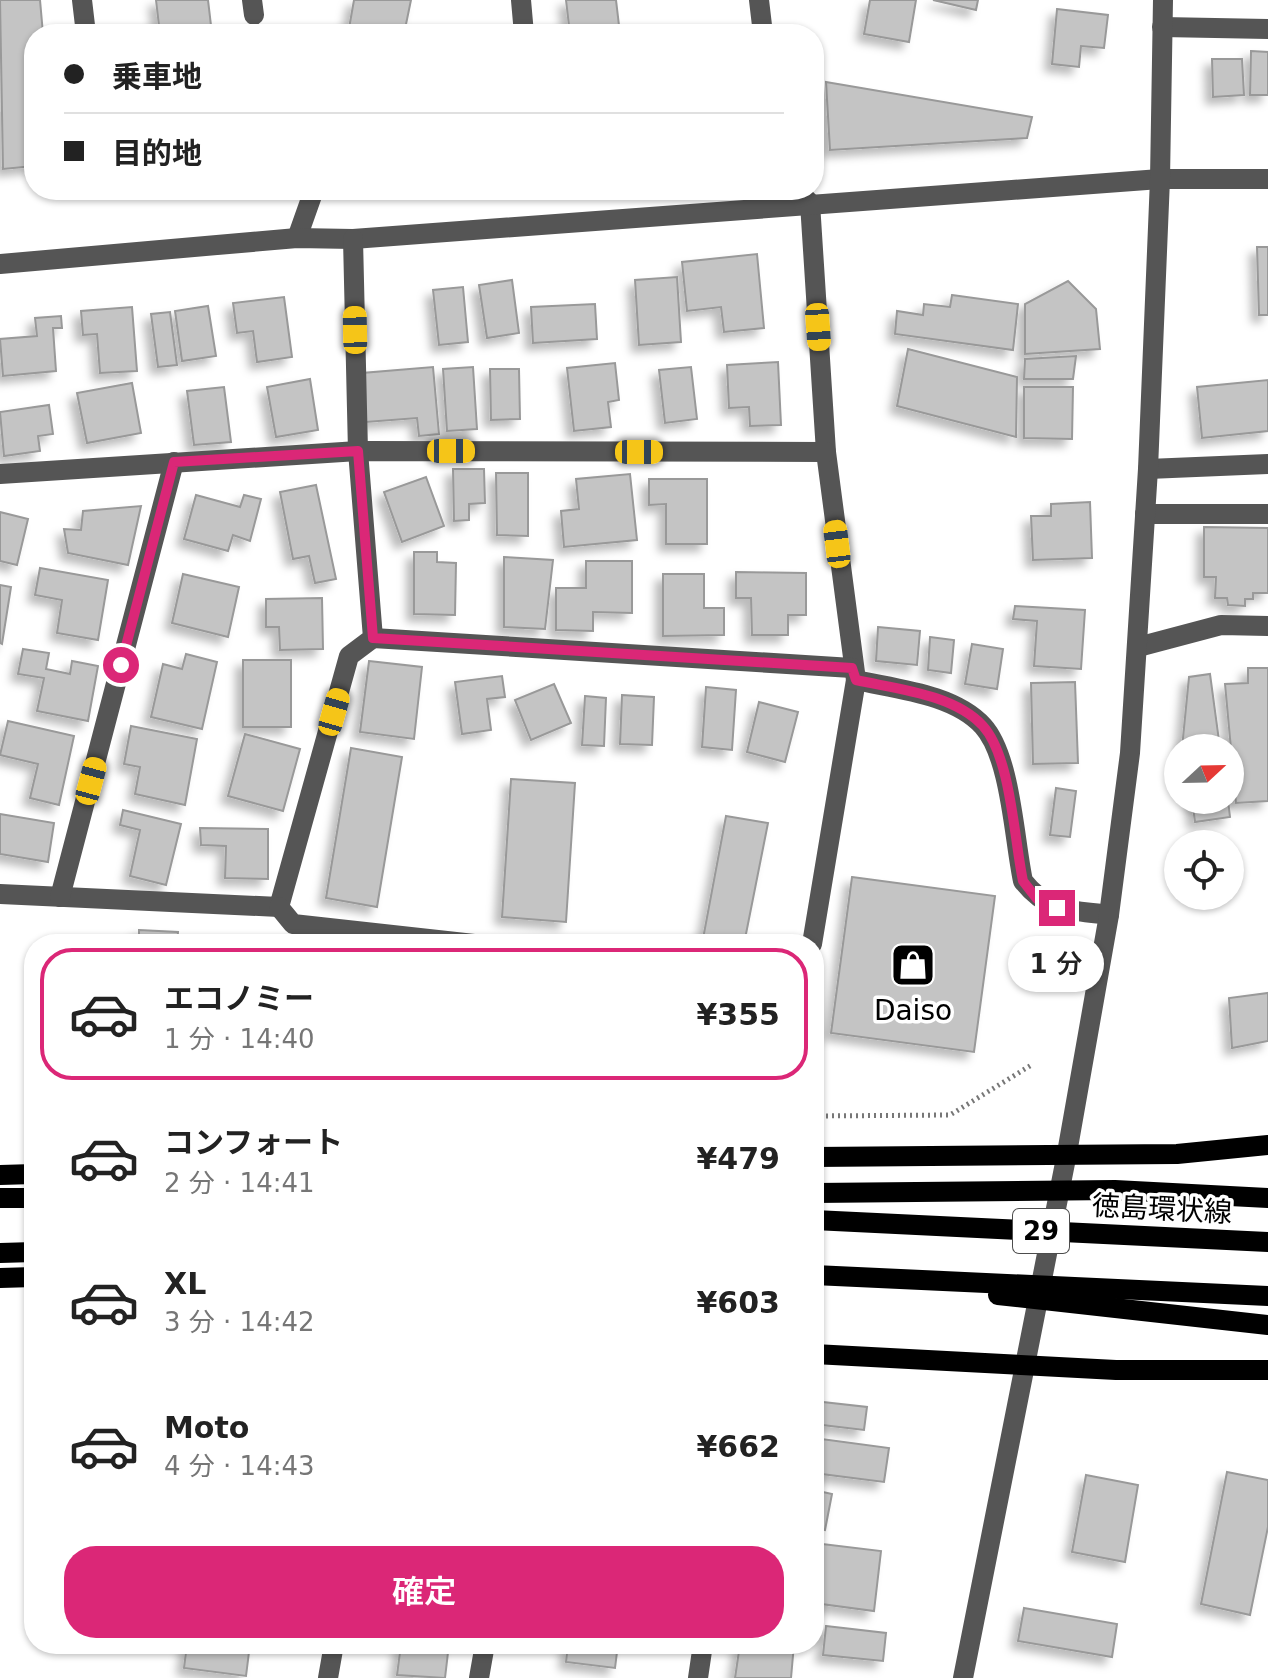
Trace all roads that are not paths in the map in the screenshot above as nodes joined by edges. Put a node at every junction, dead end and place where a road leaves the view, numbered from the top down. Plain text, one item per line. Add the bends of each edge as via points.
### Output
1 (82, 0) edge
2 (521, 0) edge
3 (759, 0) edge
4 (1163, 0) edge
5 (85, 24) edge
6 (523, 24) edge
7 (762, 24) edge
8 (1162, 27) junction
9 (1268, 29) edge
10 (1160, 179) junction
11 (1268, 179) edge
12 (824, 195) edge
13 (310, 200) edge
14 (761, 200) edge
15 (803, 200) edge
16 (297, 238) junction
17 (353, 239) junction
18 (0, 264) edge
19 (358, 451) junction
20 (826, 452) junction
21 (174, 462) junction
22 (1268, 464) edge
23 (1148, 469) junction
24 (0, 474) edge
25 (1145, 514) junction
26 (1268, 514) edge
27 (1268, 626) edge
28 (373, 638) junction
29 (1138, 647) junction
30 (854, 674) junction
31 (0, 894) edge
32 (60, 897) junction
33 (279, 907) junction
34 (1109, 915) junction
35 (384, 934) edge
36 (814, 934) edge
37 (1268, 1145) edge
38 (1067, 1153) junction
39 (1177, 1154) junction
40 (824, 1157) edge
41 (1268, 1158) edge
42 (24, 1174) edge
43 (0, 1175) edge
44 (824, 1193) edge
45 (0, 1198) edge
46 (24, 1198) edge
47 (1268, 1198) edge
48 (824, 1220) edge
49 (1268, 1242) edge
50 (24, 1252) edge
51 (0, 1253) edge
52 (824, 1275) edge
53 (824, 1276) edge
54 (24, 1277) edge
55 (0, 1278) edge
56 (1268, 1296) edge
57 (1268, 1325) edge
58 (824, 1355) edge
59 (1026, 1366) junction
60 (1268, 1370) edge
61 (332, 1654) edge
62 (483, 1654) edge
63 (702, 1654) edge
64 (328, 1678) edge
65 (479, 1678) edge
66 (698, 1678) edge
67 (963, 1678) edge

1 - 5 street
2 - 6 street
3 - 7 street
4 - 8 street
8 - 9 street
8 - 10 street
10 - 11 street
10 - 12 street
10 - 23 street
13 - 16 street
14 - 17 street
15 - 20 street
16 - 17 street
16 - 18 street
17 - 19 street
19 - 20 street
19 - 21 street
19 - 28 street
20 - 30 street
21 - 24 street
21 - 32 street
22 - 23 street
23 - 25 street
25 - 26 street
25 - 29 street
27 - 29 street via 1221,625
28 - 30 street
28 - 33 street via 349,656
29 - 34 street
30 - 34 street via 955,707 982,725 996,745 1023,881 1037,899 1057,908
30 - 36 street
31 - 32 street
32 - 33 street
33 - 35 street via 293,924
34 - 38 street
37 - 39 main road, 徳島環状線
38 - 39 main road, 徳島環状線
38 - 40 main road, 徳島環状線
38 - 59 street
39 - 41 main road
42 - 43 main road
44 - 47 main road via 1115,1190
45 - 46 main road
48 - 49 main road, 徳島環状線 / 29
50 - 51 main road
52 - 56 main road, 29
53 - 57 main road
54 - 55 main road
58 - 59 main road
59 - 60 main road
59 - 67 street
61 - 64 street
62 - 65 street
63 - 66 street

